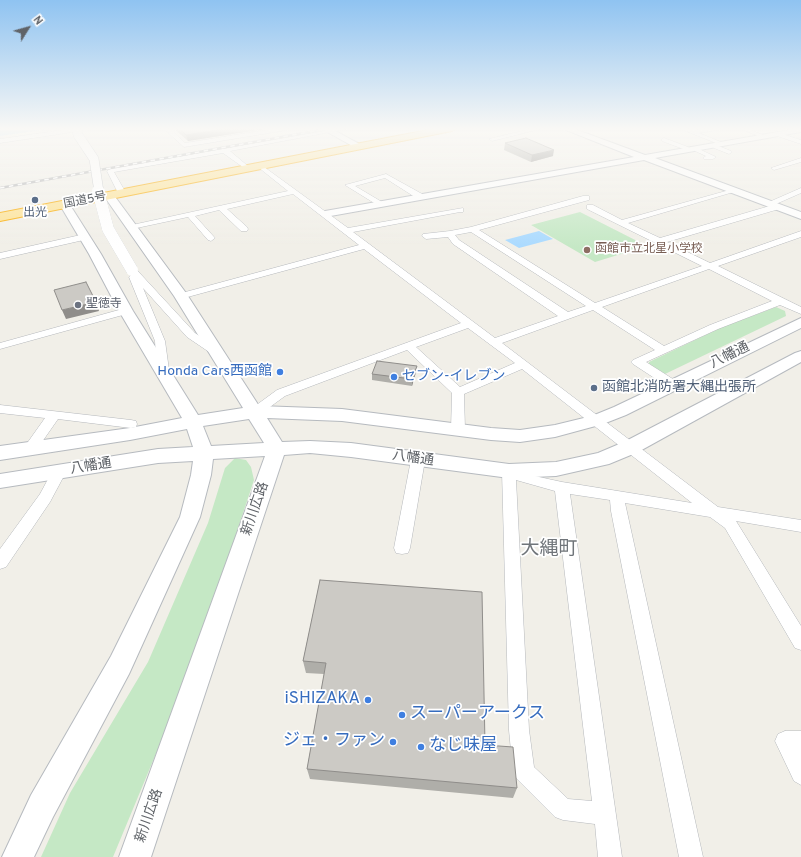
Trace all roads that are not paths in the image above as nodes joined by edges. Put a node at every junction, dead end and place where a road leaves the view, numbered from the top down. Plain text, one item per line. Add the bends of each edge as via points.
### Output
1 (95, 168) edge
2 (126, 168) edge
3 (248, 168) edge
4 (255, 168) edge
5 (588, 168) edge
6 (672, 168) edge
7 (801, 190) edge
8 (733, 191) junction
9 (294, 192) junction
10 (116, 195) junction
11 (421, 197) junction
12 (380, 204) junction
13 (65, 205) junction
14 (774, 205) junction
15 (222, 208) junction
16 (460, 210) dead end
17 (325, 214) junction
18 (190, 215) junction
19 (801, 216) edge
20 (0, 217) edge
21 (622, 222) junction
22 (132, 227) junction
23 (244, 229) dead end
24 (472, 229) junction
25 (346, 231) junction
26 (450, 234) junction
27 (801, 234) edge
28 (426, 236) dead end
29 (85, 237) junction
30 (211, 238) dead end
31 (661, 241) junction
32 (365, 246) junction
33 (0, 256) edge
34 (710, 266) junction
35 (132, 270) junction
36 (181, 296) junction
37 (780, 301) junction
38 (593, 306) junction
39 (126, 311) junction
40 (801, 311) edge
41 (566, 316) junction
42 (801, 322) edge
43 (468, 324) junction
44 (493, 342) junction
45 (0, 346) edge
46 (409, 346) junction
47 (663, 350) junction
48 (218, 353) junction
49 (801, 356) edge
50 (523, 364) junction
51 (163, 370) junction
52 (672, 384) junction
53 (458, 392) junction
54 (1, 405) edge
55 (255, 412) junction
56 (54, 416) junction
57 (597, 420) junction
58 (193, 422) junction
59 (130, 424) dead end
60 (458, 430) junction
61 (631, 447) junction
62 (30, 449) junction
63 (277, 449) junction
64 (204, 452) junction
65 (0, 453) edge
66 (418, 460) junction
67 (59, 472) junction
68 (509, 472) junction
69 (0, 481) edge
70 (562, 487) junction
71 (617, 495) junction
72 (716, 512) junction
73 (801, 526) edge
74 (402, 548) dead end
75 (0, 562) edge
76 (801, 642) edge
77 (801, 741) edge
78 (801, 774) edge
79 (606, 814) junction
80 (18, 857) edge
81 (135, 857) edge
82 (610, 857) edge
83 (691, 857) edge

1 - 35 street, bridge via 98,195 108,229
2 - 10 street via 110,171
3 - 10 highway, 国道5号
4 - 9 street
5 - 11 street
6 - 8 street
7 - 14 street
8 - 14 street
8 - 21 street
9 - 15 street
9 - 17 street
10 - 13 highway, 国道5号
10 - 22 street
11 - 12 street
11 - 12 street via 386,176 349,185
12 - 17 street
13 - 20 highway, 国道5号
13 - 29 street
14 - 19 street
14 - 31 street
15 - 18 street
15 - 23 street
16 - 25 street
17 - 25 street
18 - 22 street
18 - 30 street
21 - 24 street via 588,203
21 - 31 street
22 - 36 street
24 - 26 street
24 - 38 street
25 - 32 street
26 - 28 street
26 - 41 street via 456,242
27 - 34 street
29 - 33 street
29 - 39 street
31 - 34 street
32 - 36 street
32 - 43 street
34 - 37 street
34 - 38 street
35 - 48 street via 191,335
35 - 51 street via 160,341
36 - 48 street
37 - 40 street
37 - 47 street
38 - 41 street
38 - 47 street
39 - 45 street
39 - 51 street
41 - 44 street
42 - 52 street, 八幡通
43 - 44 street
43 - 46 street
44 - 50 street
46 - 53 street
46 - 55 street via 281,393
47 - 52 street via 637,362
48 - 55 street
49 - 61 street, 八幡通
50 - 53 street
50 - 57 street
51 - 58 street
52 - 57 street, 八幡通
53 - 60 street
54 - 56 street
55 - 58 street, 八幡通
55 - 60 street, 八幡通 via 342,414
55 - 63 street
56 - 59 street
56 - 62 street
57 - 60 street, 八幡通 via 555,431 520,436
57 - 61 street
58 - 62 street, 八幡通
58 - 64 street
61 - 68 street, 八幡通 via 594,462 556,469
61 - 72 street
62 - 65 street, 八幡通
63 - 64 street, 八幡通
63 - 66 street, 八幡通 via 310,447 352,450
63 - 81 street, 新川広路
64 - 67 street, 八幡通 via 158,456
64 - 80 street via 190,517 120,665 42,806
66 - 68 street, 八幡通
66 - 74 street
67 - 69 street, 八幡通
67 - 75 street via 45,498
68 - 70 street
68 - 79 street via 519,730 524,772 563,809
70 - 71 street
70 - 79 street
71 - 72 street
71 - 83 street via 618,511
72 - 73 street
72 - 76 street via 730,524
77 - 78 street via 785,741
79 - 82 street

